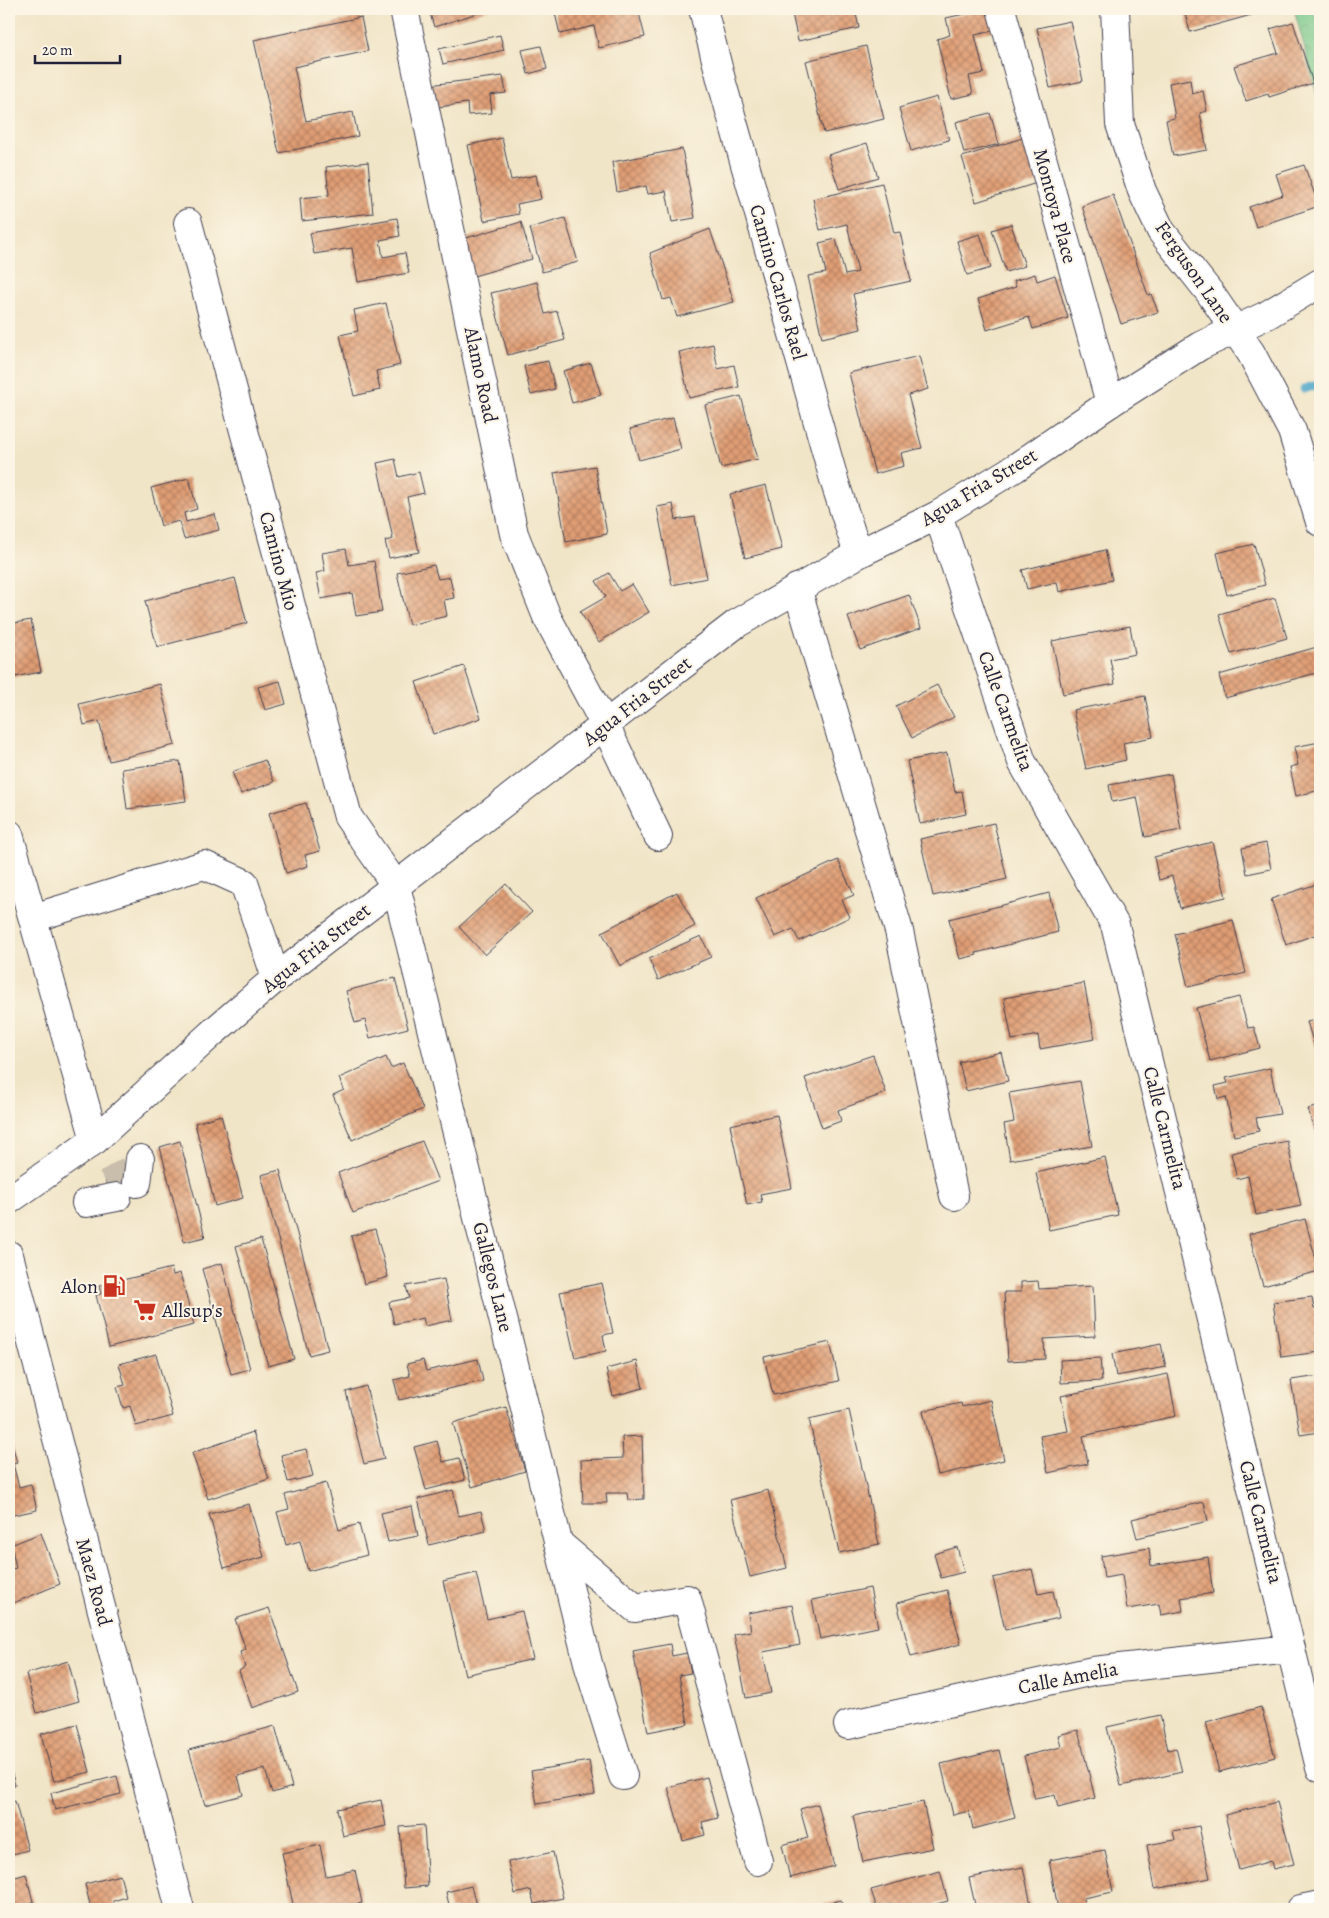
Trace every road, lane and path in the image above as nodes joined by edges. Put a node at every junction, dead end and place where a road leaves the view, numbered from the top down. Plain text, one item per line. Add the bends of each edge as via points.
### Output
1 (404, 9) edge
2 (703, 9) edge
3 (1001, 9) edge
4 (1115, 9) edge
5 (188, 223) dead end
6 (1320, 283) edge
7 (1234, 330) junction
8 (1110, 403) junction
9 (938, 515) junction
10 (1320, 522) edge
11 (858, 554) junction
12 (797, 588) junction
13 (605, 725) junction
14 (9, 834) edge
15 (658, 836) dead end
16 (396, 886) junction
17 (33, 918) junction
18 (276, 978) junction
19 (95, 1140) junction
20 (954, 1196) dead end
21 (9, 1200) edge
22 (9, 1255) edge
23 (558, 1543) junction
24 (1291, 1649) junction
25 (848, 1725) dead end
26 (1320, 1768) edge
27 (623, 1776) dead end
28 (758, 1862) dead end
29 (1320, 1905) edge
30 (180, 1909) edge
31 (1301, 1909) edge

1 - 13 street, Alamo Road via 514,534 547,617
2 - 11 street, Camino Carlos Rael via 832,474
3 - 8 street, Montoya Place
4 - 7 street, Ferguson Lane via 1120,124 1142,191 1162,231
5 - 16 street, Camino Mio via 348,817
6 - 7 street, Agua Fria Street via 1267,316
7 - 8 street, Agua Fria Street via 1200,346
7 - 10 street, Ferguson Lane via 1251,353 1292,431
8 - 9 street, Agua Fria Street via 1015,468
9 - 11 street, Agua Fria Street
9 - 24 street, Calle Carmelita via 1022,762 1115,925
11 - 12 street, Agua Fria Street
12 - 13 street, Agua Fria Street via 736,624
12 - 20 street via 899,932
13 - 15 street, Alamo Road
13 - 16 street, Agua Fria Street
14 - 17 street
16 - 18 street, Agua Fria Street
16 - 23 street, Gallegos Lane
17 - 18 street via 204,865 244,883
17 - 19 street
18 - 19 street, Agua Fria Street
19 - 21 street, Agua Fria Street
22 - 30 street, Maez Road
23 - 27 street, Gallegos Lane via 589,1668
23 - 28 street via 635,1608 686,1599
24 - 25 street, Calle Amelia via 1093,1671
24 - 26 street, Calle Carmelita
29 - 31 street

